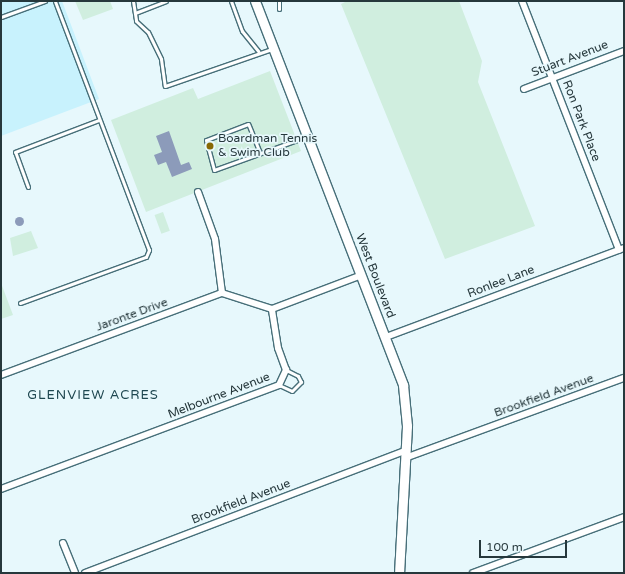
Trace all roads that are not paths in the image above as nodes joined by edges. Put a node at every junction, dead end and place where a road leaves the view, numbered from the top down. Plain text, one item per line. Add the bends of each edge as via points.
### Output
1 (45, 1) edge
2 (55, 1) edge
3 (133, 1) edge
4 (166, 1) edge
5 (231, 1) edge
6 (256, 1) edge
7 (279, 1) edge
8 (522, 1) edge
9 (280, 9) dead end
10 (134, 13) junction
11 (1, 17) edge
12 (274, 49) junction
13 (258, 51) junction
14 (624, 51) edge
15 (552, 78) junction
16 (524, 89) dead end
17 (99, 120) junction
18 (307, 135) junction
19 (260, 153) junction
20 (28, 187) dead end
21 (198, 192) dead end
22 (622, 249) edge
23 (362, 275) junction
24 (222, 293) junction
25 (20, 303) dead end
26 (272, 309) junction
27 (386, 337) junction
28 (286, 370) junction
29 (1, 375) edge
30 (624, 378) edge
31 (279, 385) junction
32 (405, 455) junction
33 (1, 489) edge
34 (624, 517) edge
35 (63, 543) dead end
36 (75, 573) edge
37 (85, 573) edge
38 (399, 573) edge
39 (473, 573) edge

1 - 11 lane
2 - 17 lane
3 - 10 lane
4 - 10 lane
5 - 13 lane via 242,31
6 - 12 street, West Boulevard
7 - 9 lane
8 - 15 street, Ron Park Place
10 - 13 lane via 136,21 154,42 165,86
12 - 13 lane
12 - 18 street, West Boulevard
14 - 15 street, Stuart Avenue
15 - 16 street, Stuart Avenue
15 - 22 street, Ron Park Place
17 - 20 lane via 15,152
17 - 25 lane via 150,250 146,257
18 - 19 lane
18 - 23 street, West Boulevard
19 - 19 lane via 248,124 206,140 214,170
21 - 24 street via 215,239
22 - 27 street, Ronlee Lane
23 - 26 street
23 - 27 street, West Boulevard
24 - 26 street
24 - 29 street, Jaronte Drive
26 - 28 street, Melbourne Avenue via 278,348
27 - 32 street, West Boulevard via 405,395
28 - 31 street, Melbourne Avenue
28 - 31 lane via 298,376 301,382 292,390
30 - 32 street, Brookfield Avenue
31 - 33 street, Melbourne Avenue
32 - 37 street, Brookfield Avenue
32 - 38 street, West Boulevard
34 - 39 street
35 - 36 street

